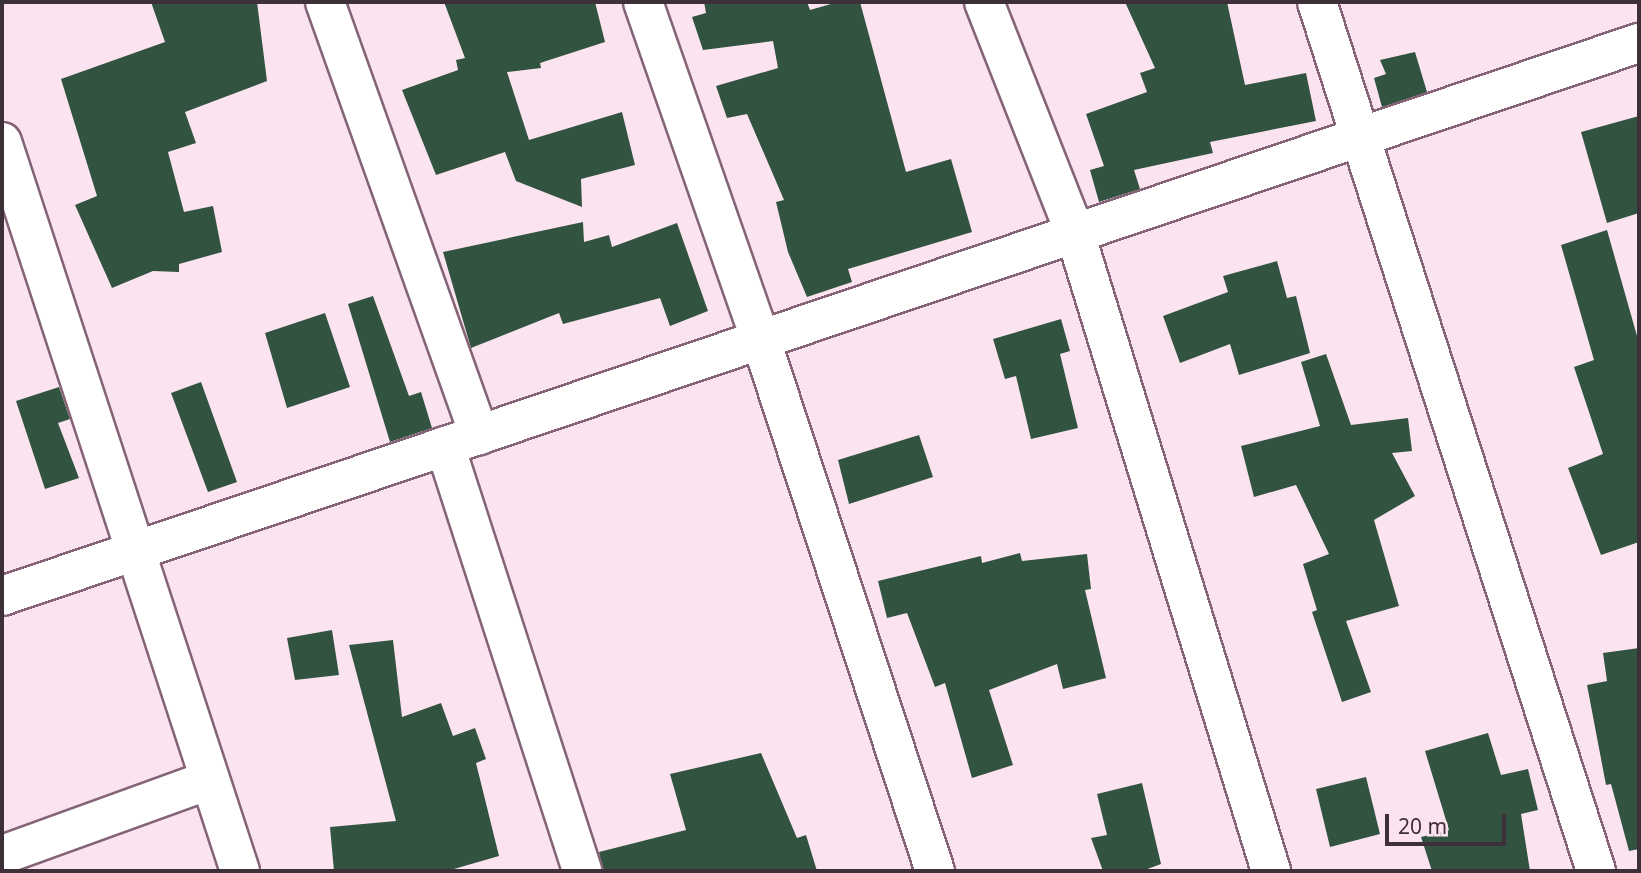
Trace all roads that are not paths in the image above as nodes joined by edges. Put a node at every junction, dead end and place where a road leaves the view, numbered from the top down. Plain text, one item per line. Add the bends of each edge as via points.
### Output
1 (325, 2) edge
2 (643, 2) edge
3 (984, 2) edge
4 (1317, 2) edge
5 (1639, 43) edge
6 (1362, 136) junction
7 (2, 142) edge
8 (1075, 233) junction
9 (761, 340) junction
10 (462, 440) junction
11 (138, 550) junction
12 (2, 596) edge
13 (209, 780) junction
14 (2, 855) edge
15 (240, 871) edge
16 (582, 871) edge
17 (935, 871) edge
18 (1271, 871) edge
19 (1596, 871) edge

1 - 10 street
2 - 9 street
3 - 8 street
4 - 6 street
5 - 6 street
6 - 8 street
6 - 19 street
7 - 11 street
8 - 9 street
8 - 18 street
9 - 10 street
9 - 17 street
10 - 11 street
10 - 16 street
11 - 12 street
11 - 13 street
13 - 14 street
13 - 15 street

